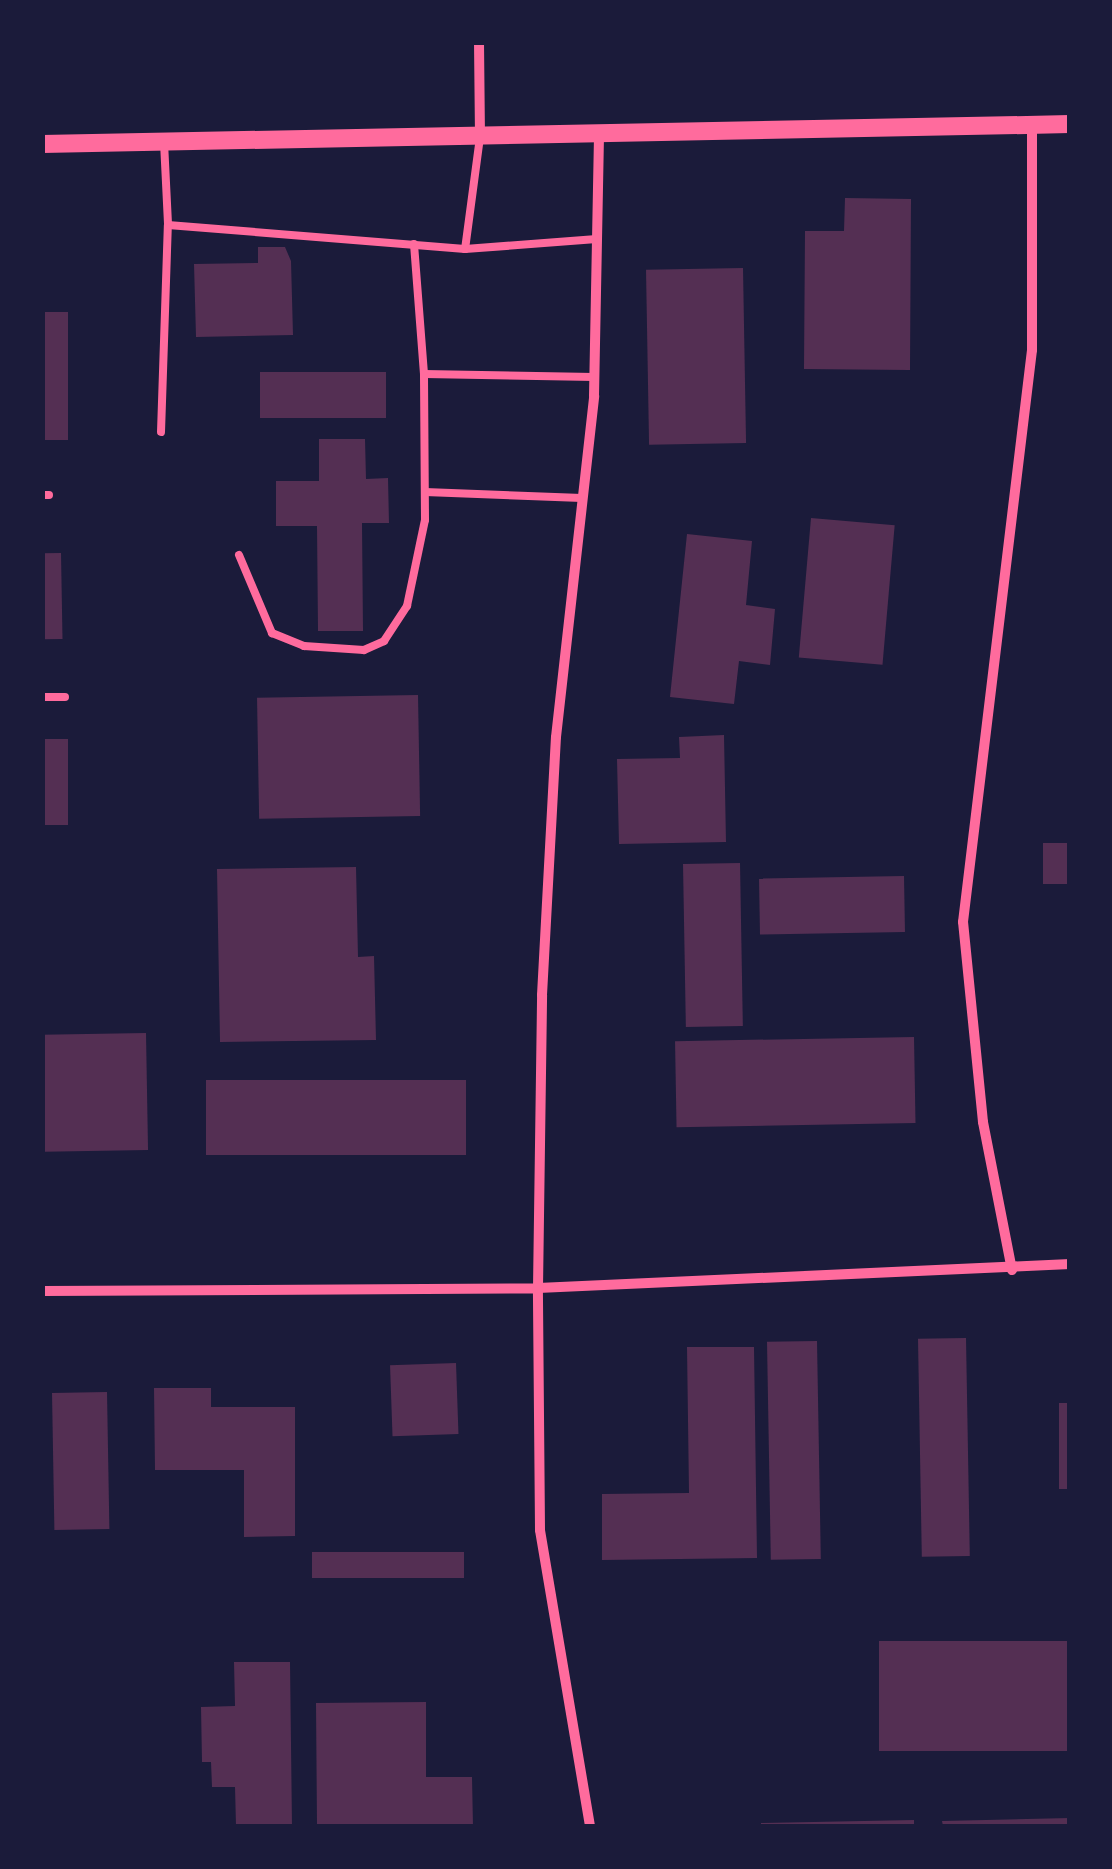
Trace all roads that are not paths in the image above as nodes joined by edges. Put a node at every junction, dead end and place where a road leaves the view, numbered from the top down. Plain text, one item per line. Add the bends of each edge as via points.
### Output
1 (479, 42) edge
2 (1070, 124) edge
3 (1032, 125) junction
4 (599, 134) junction
5 (480, 136) junction
6 (164, 142) junction
7 (42, 144) edge
8 (168, 224) junction
9 (596, 239) junction
10 (414, 244) junction
11 (464, 249) junction
12 (424, 374) junction
13 (594, 377) junction
14 (161, 432) dead end
15 (425, 492) junction
16 (582, 498) junction
17 (239, 555) dead end
18 (42, 697) edge
19 (65, 697) dead end
20 (1070, 1264) edge
21 (1012, 1270) junction
22 (538, 1288) junction
23 (42, 1291) edge
24 (590, 1826) edge

1 - 5 street
2 - 3 street
3 - 4 street
3 - 21 street via 1032,350 963,922 983,1122
4 - 5 street
4 - 9 street
5 - 6 street
5 - 11 lane
6 - 7 street
6 - 8 lane
8 - 10 lane
8 - 14 lane
9 - 11 lane
9 - 13 street
10 - 11 lane
10 - 12 lane
12 - 13 lane
12 - 15 lane
13 - 16 street
15 - 16 lane
15 - 17 lane via 407,606 384,641 364,650 272,633
16 - 22 street via 554,777
18 - 19 lane
20 - 21 street
21 - 22 street
22 - 23 street
22 - 24 street via 540,1530

